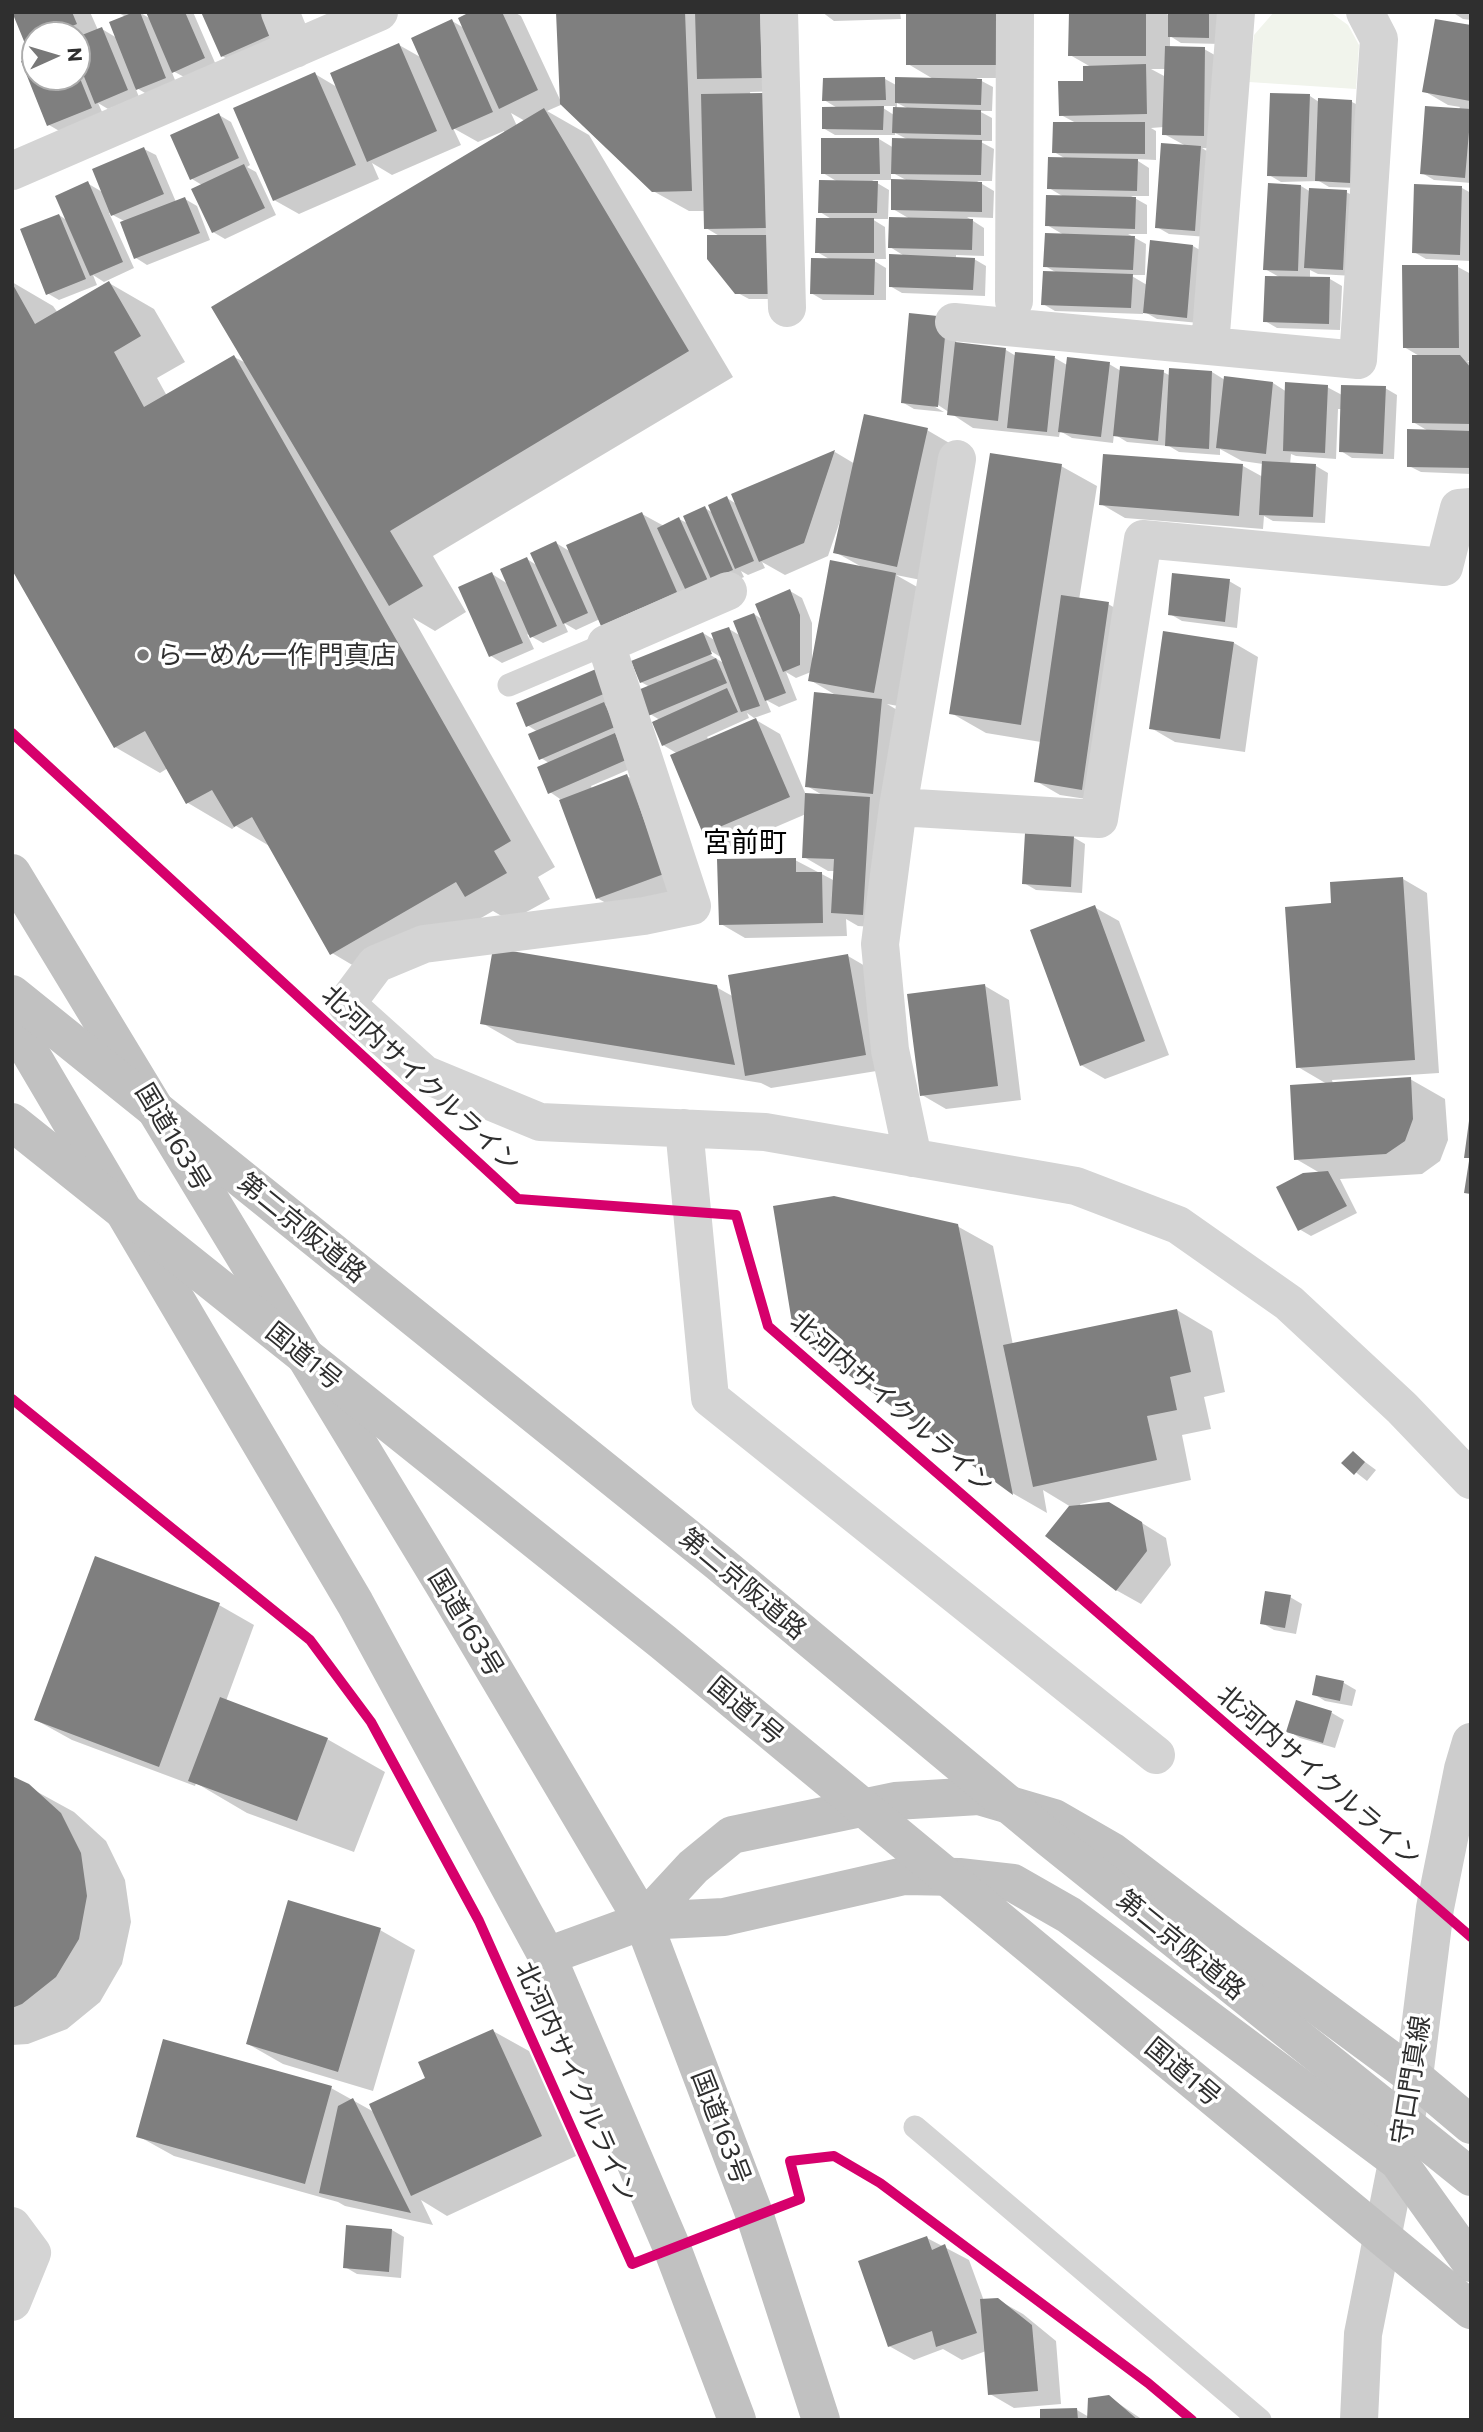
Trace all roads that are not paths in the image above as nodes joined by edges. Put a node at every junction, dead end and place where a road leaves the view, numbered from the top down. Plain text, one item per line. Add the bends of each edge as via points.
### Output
1 (280, 12) edge
2 (379, 12) edge
3 (779, 12) edge
4 (1015, 12) edge
5 (1236, 12) edge
6 (1365, 12) edge
7 (295, 49) junction
8 (12, 171) edge
9 (1014, 301) dead end
10 (787, 308) dead end
11 (954, 322) dead end
12 (1210, 346) junction
13 (957, 459) dead end
14 (1471, 507) edge
15 (728, 591) dead end
16 (606, 644) junction
17 (509, 684) dead end
18 (898, 807) junction
19 (12, 873) edge
20 (12, 975) edge
21 (12, 995) edge
22 (12, 1022) edge
23 (12, 1103) edge
24 (12, 1122) edge
25 (684, 1128) junction
26 (913, 1158) junction
27 (1471, 1480) edge
28 (1471, 1742) edge
29 (1156, 1755) dead end
30 (643, 1921) junction
31 (547, 1956) junction
32 (1414, 2077) junction
33 (1471, 2125) edge
34 (915, 2127) dead end
35 (1471, 2153) edge
36 (1398, 2161) junction
37 (1471, 2178) edge
38 (12, 2226) edge
39 (1471, 2263) edge
40 (1471, 2285) edge
41 (12, 2302) edge
42 (1471, 2310) edge
43 (737, 2420) edge
44 (821, 2420) edge
45 (1260, 2420) edge
46 (1359, 2420) edge

1 - 7 street
2 - 7 street
3 - 10 street
4 - 9 street
5 - 12 street
6 - 12 street via 1379,39 1358,360
7 - 8 street
11 - 12 street
13 - 18 street
14 - 18 street via 1459,508 1444,567 1143,539 1099,819
15 - 16 street
16 - 17 lane
16 - 25 street via 692,906 424,944 376,964 346,1004 424,1074 540,1122
18 - 26 street via 880,944 890,1050
19 - 30 highway, 国道163号
20 - 35 highway
21 - 37 highway, 第二京阪道路, bridge via 719,1563 1049,1839
22 - 31 highway via 355,1603
23 - 40 highway via 683,1640
24 - 42 highway, 国道1号, bridge via 663,1642
25 - 26 street via 765,1132
25 - 29 street via 710,1398
26 - 27 street via 1076,1186 1178,1225 1289,1303 1402,1408
28 - 32 main road, 守口門真線 via 1435,1908
30 - 31 highway
30 - 32 highway via 692,1867 732,1835 895,1801 979,1796 1054,1818 1113,1852
30 - 36 highway via 724,1917 904,1876 1013,1883 1069,1915
30 - 44 highway, 国道163号 via 755,2216
31 - 43 highway via 673,2248
32 - 33 highway
32 - 36 main road, 守口門真線
34 - 45 lane
36 - 39 highway
36 - 46 main road, 守口門真線 via 1363,2334
38 - 41 street via 32,2253

